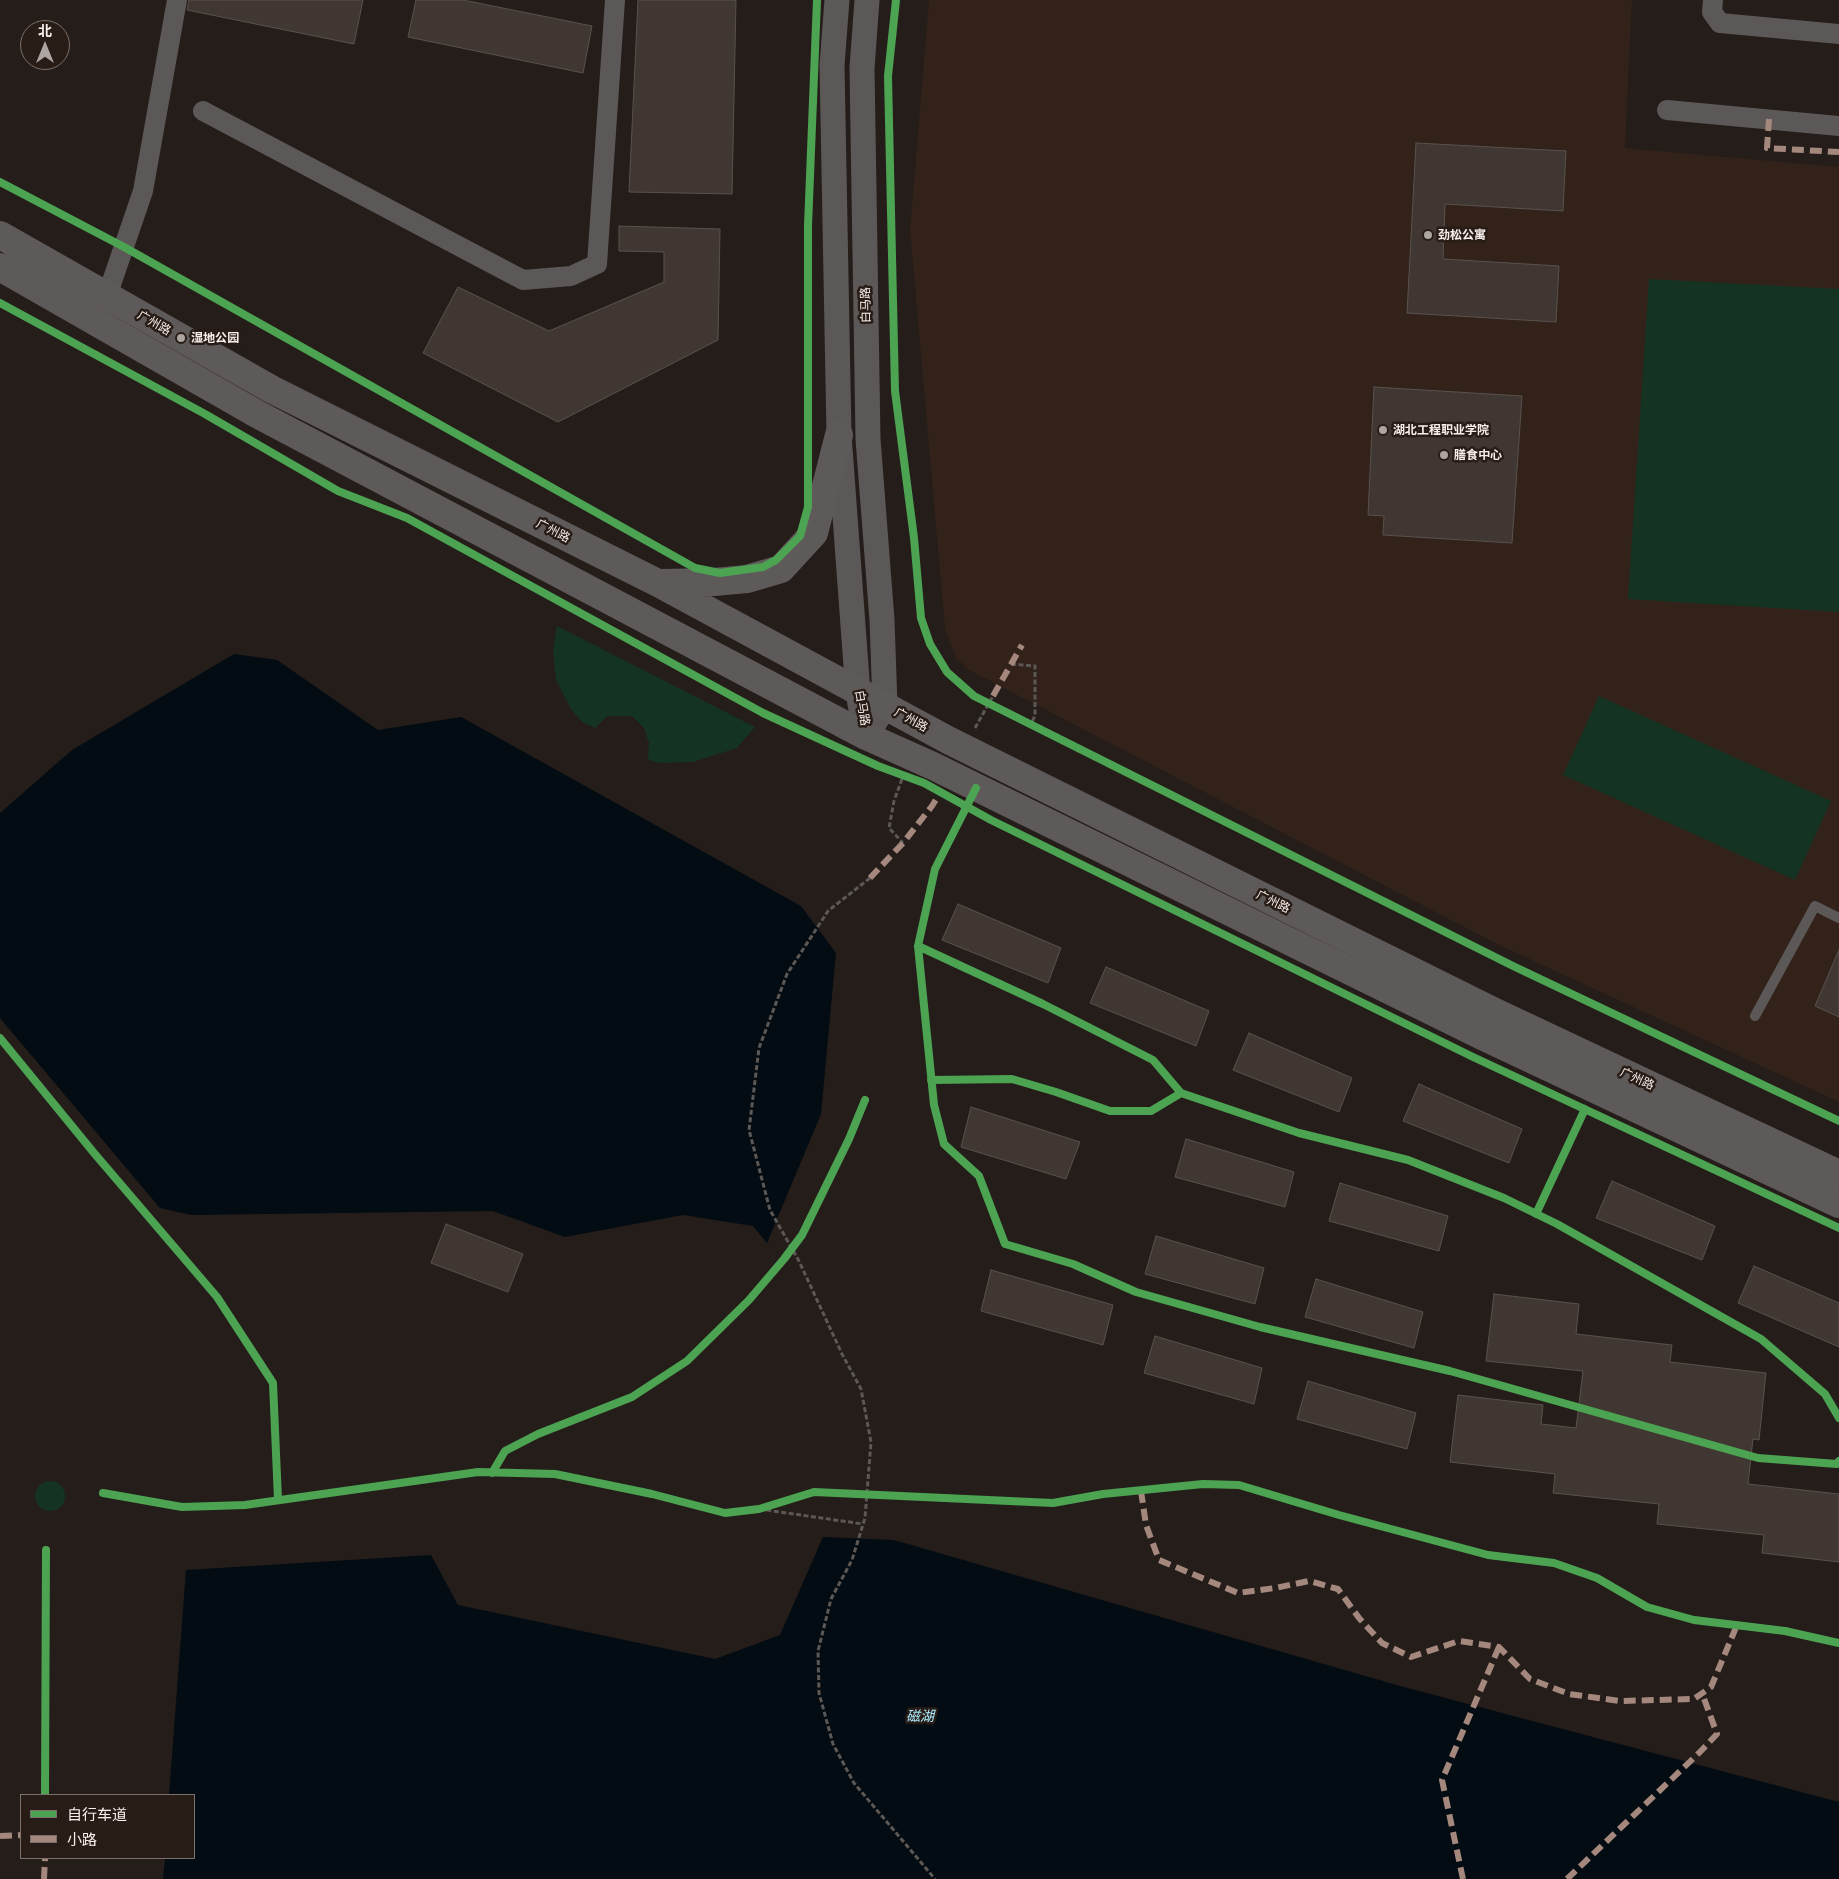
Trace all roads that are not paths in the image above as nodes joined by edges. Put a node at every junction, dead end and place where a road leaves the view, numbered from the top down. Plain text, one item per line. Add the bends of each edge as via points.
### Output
1 (177, 0) edge
2 (615, 0) edge
3 (837, 0) edge
4 (867, 0) edge
5 (1713, 0) edge
6 (1839, 34) edge
7 (1667, 110) dead end
8 (203, 111) dead end
9 (1839, 126) edge
10 (0, 235) edge
11 (0, 267) edge
12 (107, 296) junction
13 (838, 436) junction
14 (658, 583) junction
15 (858, 693) junction
16 (885, 706) junction
17 (866, 736) junction
18 (1839, 918) edge
19 (1755, 1016) dead end
20 (1839, 1174) edge
21 (1839, 1204) edge

1 - 12 street via 143,191
2 - 8 street via 597,264 571,276 523,280
3 - 13 street, 白马路 via 832,65
4 - 16 street, 白马路 via 862,68 868,439
5 - 6 street via 1712,12 1720,24
7 - 9 street
10 - 12 main road, 广州路
11 - 17 main road via 257,414
12 - 14 main road, 广州路 via 271,390
13 - 14 main road via 814,533 781,569 747,579
13 - 15 street, 白马路
14 - 15 main road, 广州路
15 - 16 main road, 广州路
15 - 17 street, 白马路
16 - 17 street, 白马路
16 - 20 main road, 广州路 via 1493,1011
17 - 21 main road via 1482,1036
18 - 19 lane via 1815,906

